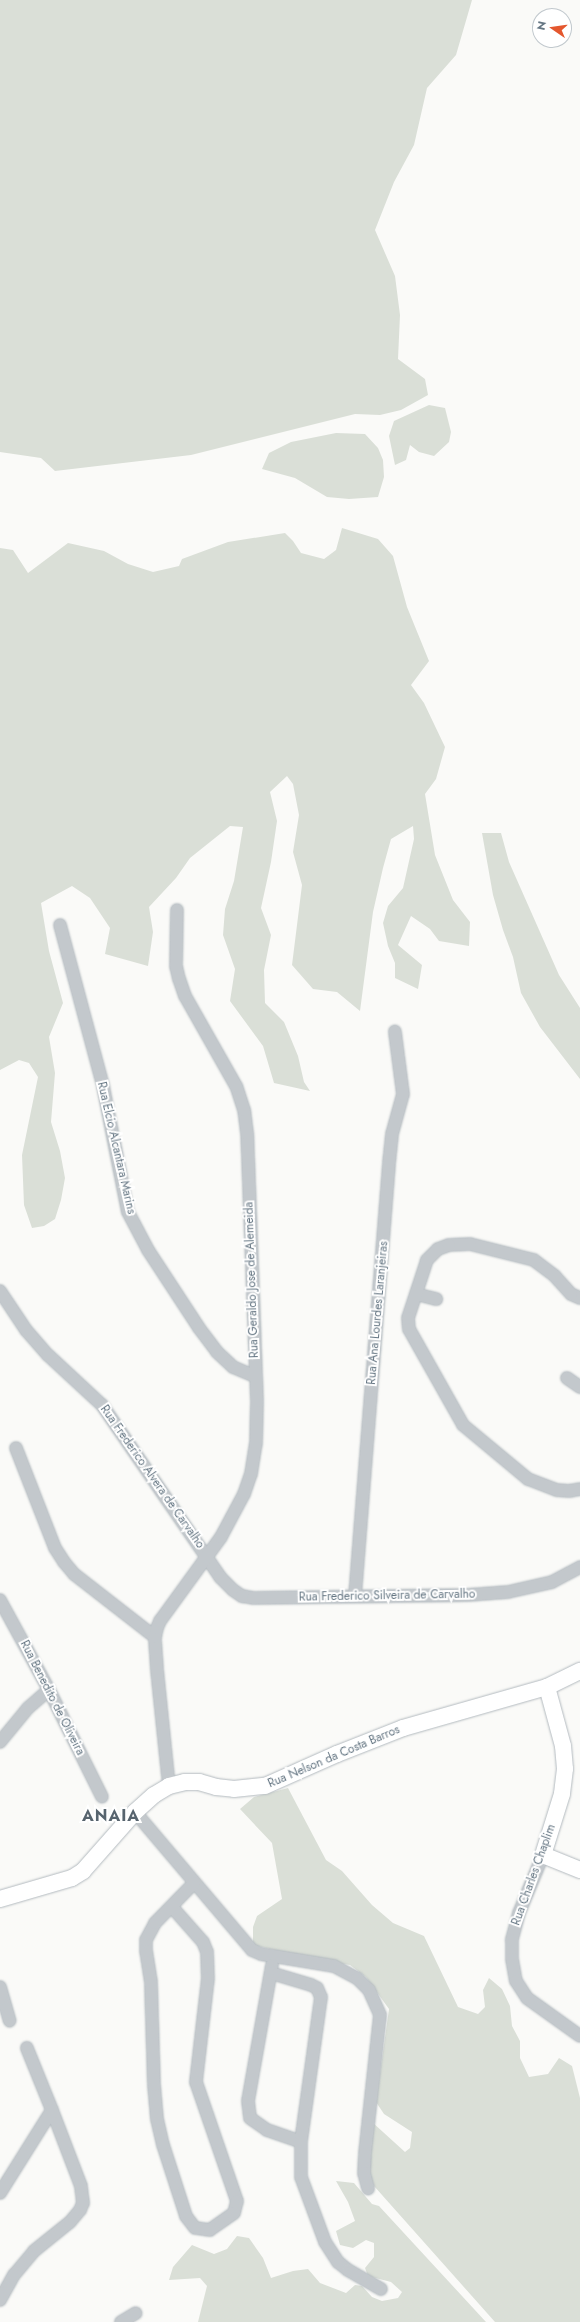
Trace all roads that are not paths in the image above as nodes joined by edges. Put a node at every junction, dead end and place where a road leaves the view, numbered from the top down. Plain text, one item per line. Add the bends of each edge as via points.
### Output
1 (177, 910) dead end
2 (60, 926) dead end
3 (395, 1032) dead end
4 (0, 1291) edge
5 (416, 1294) junction
6 (580, 1298) edge
7 (436, 1299) dead end
8 (256, 1377) junction
9 (566, 1378) dead end
10 (580, 1387) edge
11 (16, 1448) dead end
12 (580, 1489) edge
13 (208, 1556) junction
14 (580, 1567) edge
15 (355, 1596) junction
16 (0, 1600) edge
17 (155, 1637) junction
18 (580, 1671) edge
19 (547, 1687) junction
20 (49, 1690) junction
21 (0, 1742) edge
22 (169, 1786) junction
23 (102, 1797) dead end
24 (136, 1812) junction
25 (543, 1855) junction
26 (580, 1870) edge
27 (194, 1883) junction
28 (0, 1899) edge
29 (172, 1907) junction
30 (274, 1956) junction
31 (271, 1973) junction
32 (0, 1987) edge
33 (10, 2022) dead end
34 (580, 2036) edge
35 (27, 2048) dead end
36 (52, 2110) junction
37 (300, 2142) junction
38 (368, 2188) dead end
39 (0, 2191) edge
40 (381, 2288) dead end
41 (0, 2300) edge
42 (136, 2313) dead end
43 (121, 2322) edge

1 - 8 street, Rua Geraldo Jose de Alemeida via 176,966 179,979 185,996 236,1086 244,1110
2 - 8 street, Rua Elcio Alcantara Marins via 103,1086 128,1212 148,1250 217,1352 233,1367
3 - 15 street, Rua Ana Lourdes Laranjeiras via 403,1094 392,1134 389,1163
4 - 13 street, Rua Frederico Alvera de Carvalho via 26,1330 48,1355 102,1405
5 - 6 street via 428,1260 438,1249 449,1245 470,1244 534,1260 555,1276 571,1294
5 - 7 street
5 - 12 street via 408,1318 409,1329 463,1424 528,1479 557,1490
8 - 13 street, Rua Geraldo Jose de Alemeida via 256,1443 251,1474 237,1509
9 - 10 street
11 - 17 street via 55,1548 64,1562 79,1578
13 - 15 street, Rua Frederico Silveira de Carvalho via 227,1584 242,1596
13 - 17 street, Rua Geraldo Jose de Alemeida via 160,1621
14 - 15 street, Rua Frederico Silveira de Carvalho via 552,1582 508,1592
16 - 20 street, Rua Benedito de Oliveira
17 - 22 street
18 - 19 street, Rua Nelson da Costa Barros
19 - 22 street, Rua Nelson da Costa Barros via 403,1728 265,1786 234,1789 185,1782
19 - 25 street, Rua Charles Chaplim via 563,1746 565,1769 562,1794
20 - 21 street via 28,1708
20 - 23 street, Rua Benedito de Oliveira
22 - 24 street, Rua Nelson da Costa Barros via 154,1795
24 - 27 street
24 - 28 street, Rua Nelson da Costa Barros via 83,1871 72,1878
25 - 26 street
25 - 34 street, Rua Charles Chaplim via 519,1913 512,1940 516,1981 527,1998
27 - 29 street
27 - 30 street via 245,1944 261,1954
29 - 29 street via 155,1923 146,1940 157,2119 186,2216 195,2228 210,2230 234,2213 237,2201 196,2082 208,1978 207,1952 203,1942
30 - 31 street
30 - 38 street via 340,1969 357,1978 376,2003 380,2025 368,2111 364,2173
31 - 37 street via 248,2101 250,2118 267,2130
31 - 37 street via 311,1984 322,1997
32 - 33 street
35 - 36 street
36 - 39 street
36 - 41 street via 81,2186 84,2203 70,2222 34,2252 14,2275
37 - 40 street via 301,2177 325,2242 338,2262
42 - 43 street

